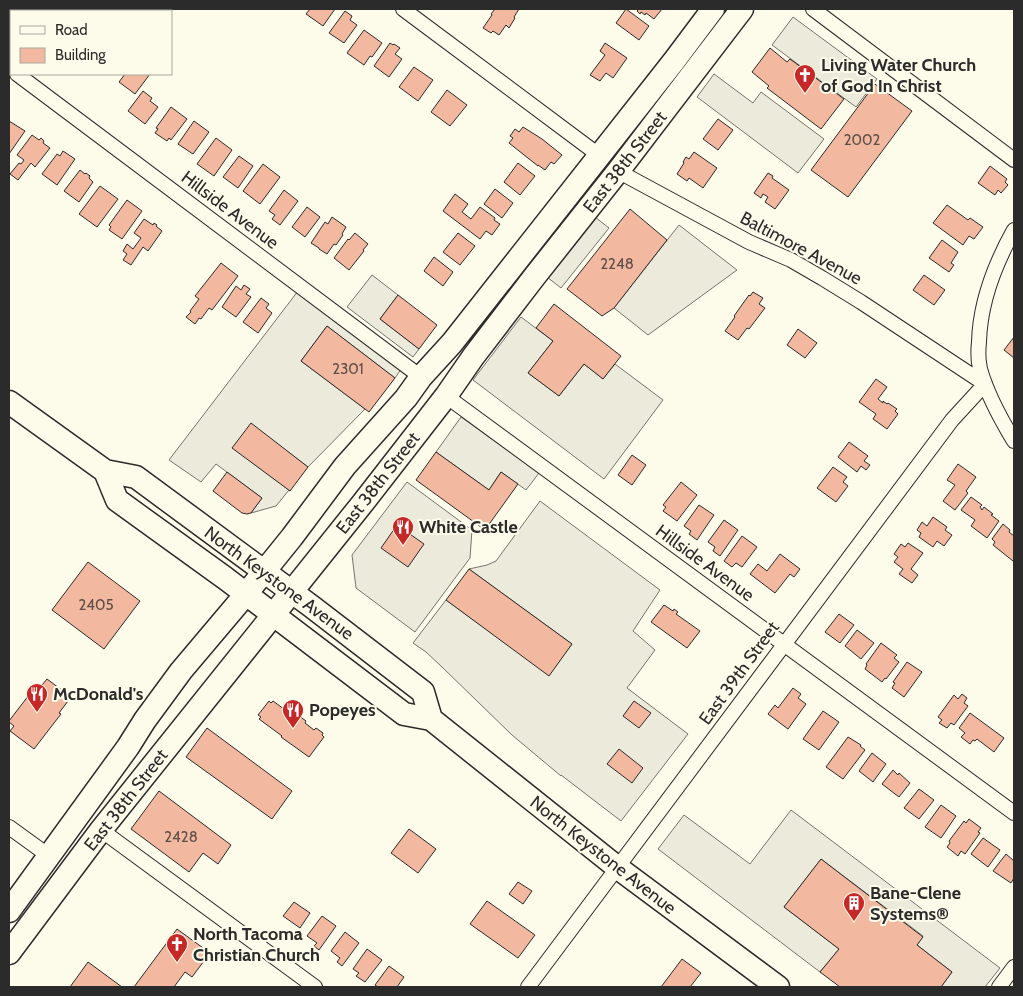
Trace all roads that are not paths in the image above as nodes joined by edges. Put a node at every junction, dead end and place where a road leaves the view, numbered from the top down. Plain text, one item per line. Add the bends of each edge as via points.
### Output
1 (402, 9) edge
2 (713, 9) edge
3 (742, 9) edge
4 (813, 9) edge
5 (18, 75) edge
6 (600, 156) junction
7 (1014, 160) edge
8 (619, 170) junction
9 (1014, 230) edge
10 (421, 377) junction
11 (985, 384) junction
12 (446, 396) junction
13 (9, 402) edge
14 (1014, 441) edge
15 (106, 471) junction
16 (264, 572) junction
17 (291, 592) junction
18 (246, 594) junction
19 (273, 615) junction
20 (784, 644) junction
21 (431, 719) junction
22 (1014, 813) edge
23 (9, 827) edge
24 (101, 830) junction
25 (49, 856) junction
26 (618, 868) junction
27 (9, 911) edge
28 (9, 953) edge
29 (1014, 967) edge
30 (315, 987) edge
31 (528, 987) edge
32 (778, 987) edge
33 (999, 987) edge

1 - 6 street
2 - 6 main road, East 38th Street
3 - 8 main road, East 38th Street
4 - 7 street
5 - 10 street, Hillside Avenue
6 - 10 main road, East 38th Street via 452,343
8 - 11 street, Baltimore Avenue via 741,238 822,278
8 - 12 main road, East 38th Street
9 - 11 street via 989,285 981,318 979,361
10 - 16 main road, East 38th Street via 345,466
11 - 14 street
11 - 20 street, East 39th Street via 952,420
12 - 17 main road, East 38th Street
12 - 20 street, Hillside Avenue
13 - 15 main road, North Keystone Avenue
15 - 16 main road, North Keystone Avenue via 136,477
15 - 18 main road, North Keystone Avenue via 117,500
16 - 17 main road, North Keystone Avenue
16 - 18 main road, East 38th Street
17 - 19 main road, East 38th Street
17 - 21 main road, North Keystone Avenue via 423,692
18 - 19 main road, North Keystone Avenue
18 - 25 main road, East 38th Street via 181,671
19 - 21 main road, North Keystone Avenue via 404,714
19 - 24 main road, East 38th Street
20 - 22 street, Hillside Avenue
20 - 26 street, East 39th Street
21 - 26 main road, North Keystone Avenue
23 - 25 street
24 - 28 main road, East 38th Street
24 - 30 street
25 - 27 main road, East 38th Street
26 - 31 street, East 39th Street
26 - 32 main road, North Keystone Avenue
29 - 33 street

